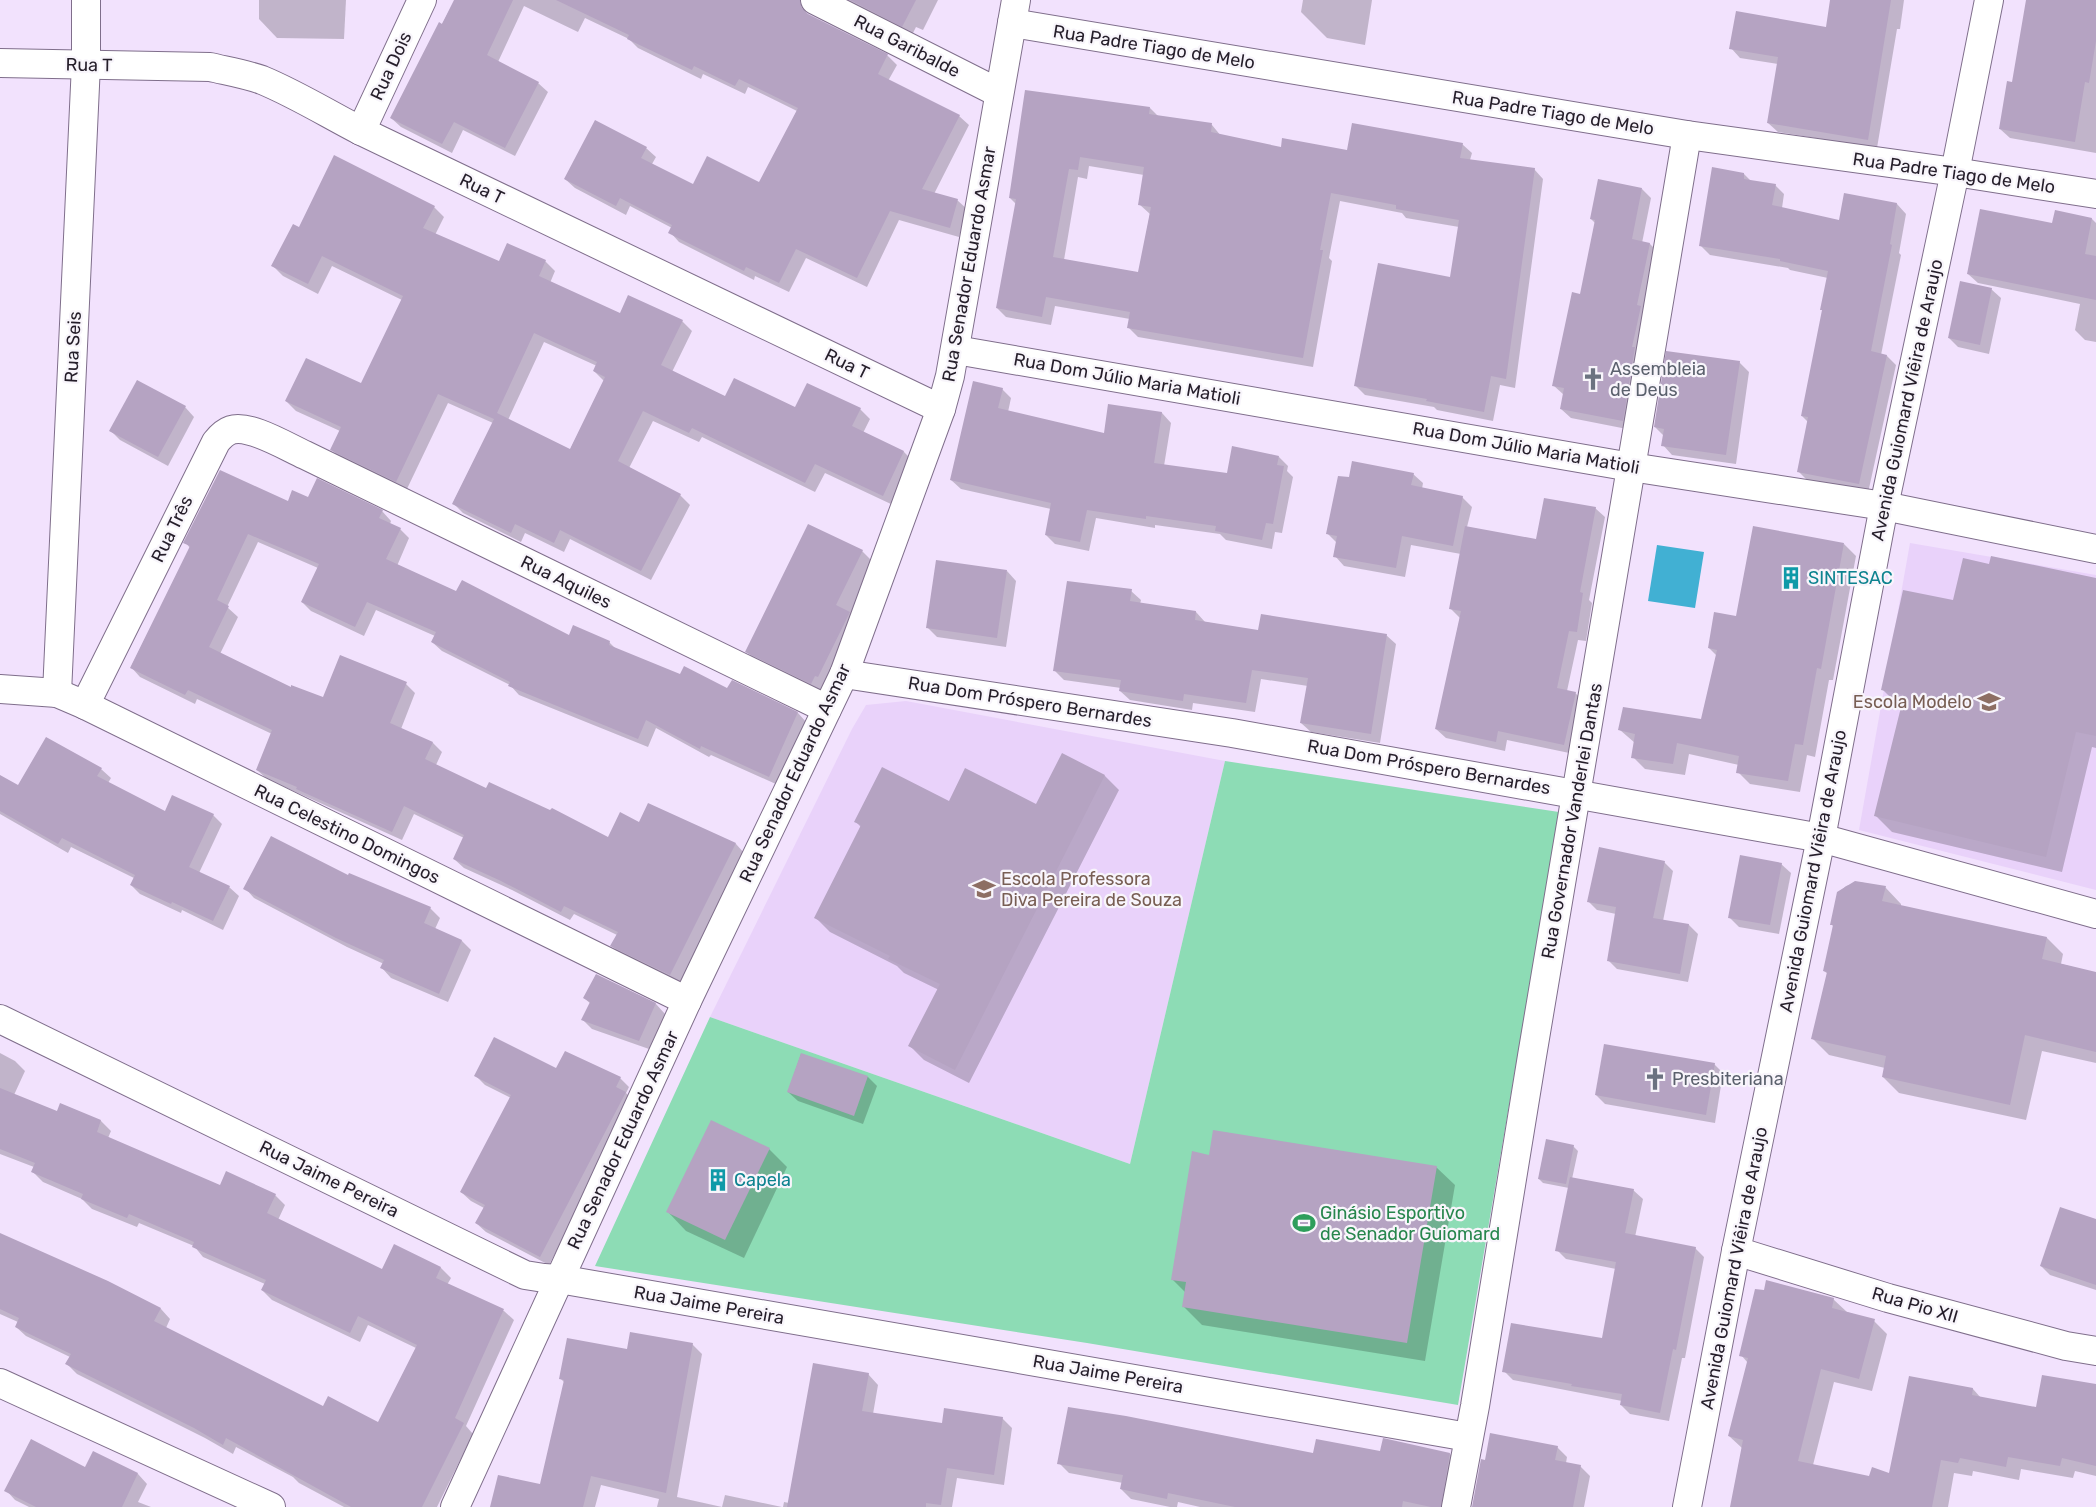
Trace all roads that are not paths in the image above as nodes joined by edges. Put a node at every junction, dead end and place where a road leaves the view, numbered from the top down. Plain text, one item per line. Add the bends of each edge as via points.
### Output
1 (86, 0) edge
2 (422, 0) edge
3 (815, 0) edge
4 (1989, 0) edge
5 (1014, 12) edge
6 (0, 63) edge
7 (86, 64) junction
8 (999, 93) junction
9 (361, 131) junction
10 (1687, 135) junction
11 (1955, 172) junction
12 (2096, 194) edge
13 (956, 350) junction
14 (940, 409) junction
15 (305, 455) joint
16 (1631, 467) junction
17 (1884, 506) junction
18 (2096, 549) edge
19 (844, 674) junction
20 (0, 689) edge
21 (57, 693) junction
22 (85, 705) junction
23 (827, 709) junction
24 (1577, 794) junction
25 (1821, 838) junction
26 (2096, 914) edge
27 (687, 1001) junction
28 (0, 1020) edge
29 (1736, 1251) junction
30 (559, 1279) junction
31 (2096, 1351) edge
32 (0, 1383) edge
33 (1468, 1438) junction
34 (271, 1507) edge
35 (455, 1507) edge
36 (1456, 1507) edge
37 (1687, 1507) edge

1 - 7 street, Rua Seis
2 - 9 street, Rua Dois
3 - 8 street, Rua Garibalde
4 - 11 street, Avenida Guiomard Viêira de Araujo
5 - 8 street, Rua Senador Eduardo Asmar
5 - 10 street, Rua Padre Tiago de Melo
6 - 7 street, Rua T
7 - 9 street, Rua T via 210,67 238,72 283,90
7 - 21 street, Rua Seis
8 - 13 street, Rua Senador Eduardo Asmar
9 - 14 street, Rua T
10 - 11 street, Rua Padre Tiago de Melo
10 - 16 street, Rua Governador Vanderlei Dantas
11 - 12 street, Rua Padre Tiago de Melo
11 - 17 street, Avenida Guiomard Viêira de Araujo
13 - 14 street, Rua Senador Eduardo Asmar
13 - 16 street, Rua Dom Júlio Maria Matioli
14 - 19 street, Rua Senador Eduardo Asmar
15 - 22 street, Rua Três via 240,429 225,433 216,442
15 - 23 street, Rua Aquiles
16 - 17 street, Rua Dom Júlio Maria Matioli
16 - 24 street, Rua Governador Vanderlei Dantas
17 - 18 street, Rua Dom Júlio Maria Matioli
17 - 25 street, Avenida Guiomard Viêira de Araujo
19 - 23 street, Rua Senador Eduardo Asmar
19 - 24 street, Rua Dom Próspero Bernardes via 1232,732
20 - 21 street, Rua Celestino Domingos
21 - 22 street, Rua Celestino Domingos
22 - 27 street, Rua Celestino Domingos
23 - 27 street, Rua Senador Eduardo Asmar
24 - 25 street, Rua Dom Próspero Bernardes
24 - 33 street, Rua Governador Vanderlei Dantas via 1476,1406
25 - 26 street, Rua Dom Próspero Bernardes
25 - 29 street, Avenida Guiomard Viêira de Araujo
27 - 30 street, Rua Senador Eduardo Asmar
28 - 30 street, Rua Jaime Pereira via 526,1275
29 - 31 street, Rua Pio XII via 1898,1301
29 - 37 street, Avenida Guiomard Viêira de Araujo
30 - 33 street, Rua Jaime Pereira
30 - 35 street, Rua Senador Eduardo Asmar
32 - 34 street
33 - 36 street, Rua Governador Vanderlei Dantas

